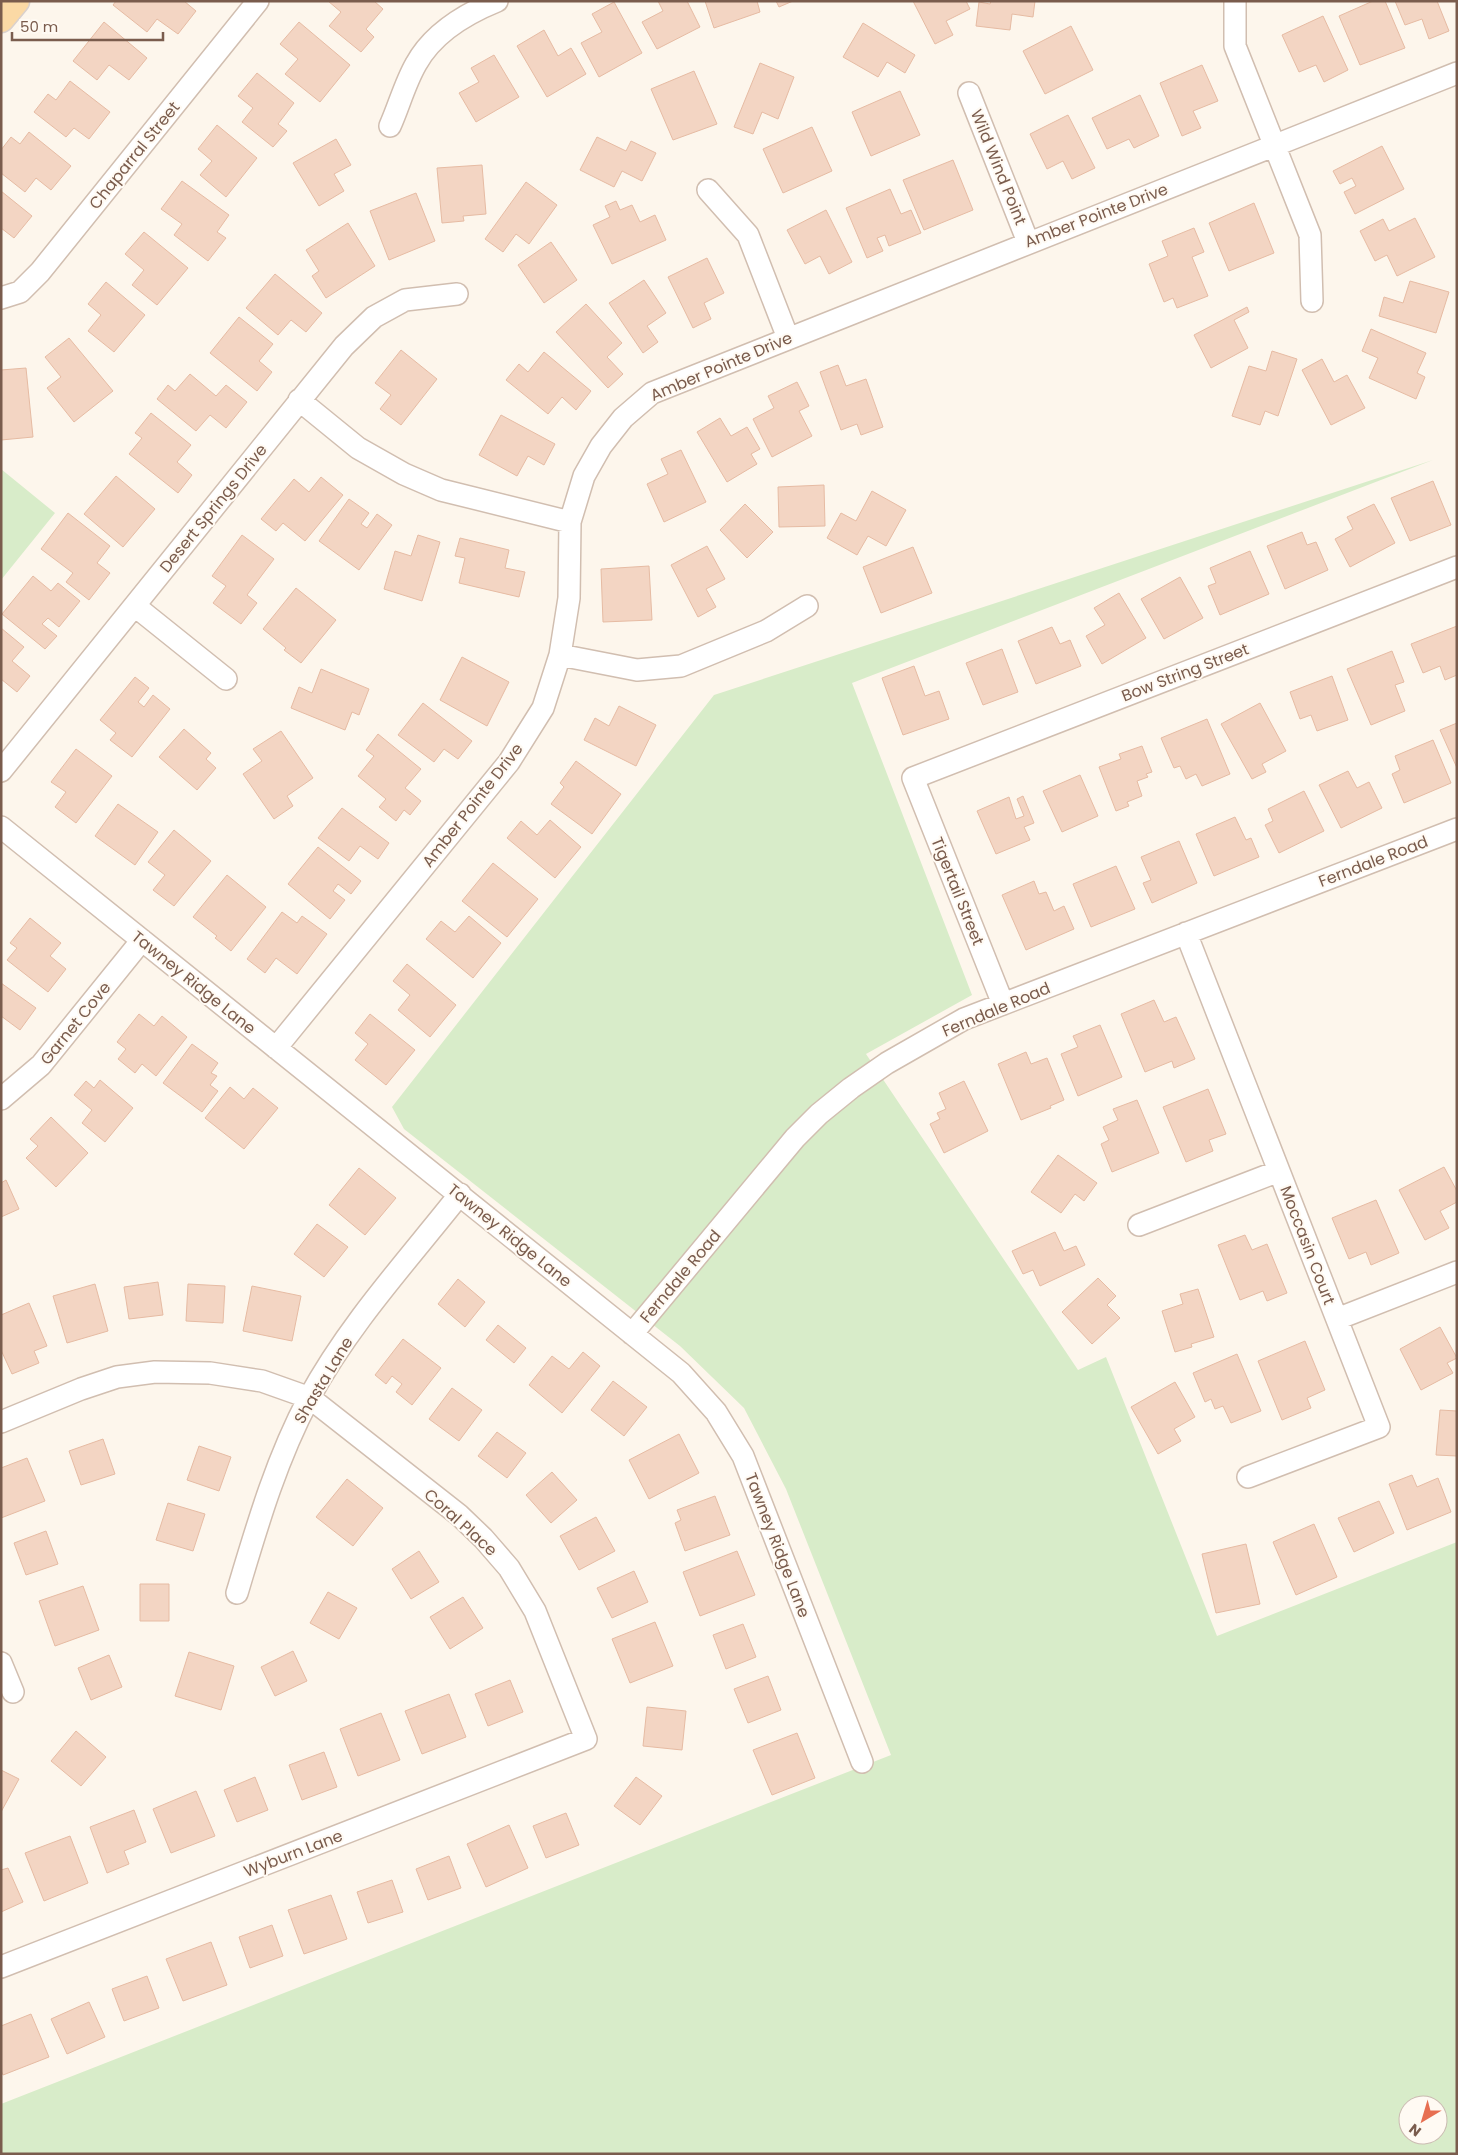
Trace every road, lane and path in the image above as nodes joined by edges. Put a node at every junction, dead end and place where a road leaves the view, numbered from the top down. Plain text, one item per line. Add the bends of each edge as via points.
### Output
1 (16, 1) edge
2 (258, 1) edge
3 (497, 1) edge
4 (1235, 1) edge
5 (1, 19) edge
6 (1457, 73) edge
7 (969, 93) dead end
8 (390, 126) dead end
9 (1274, 145) junction
10 (708, 190) dead end
11 (1028, 242) junction
12 (457, 294) dead end
13 (1, 298) edge
14 (1312, 301) dead end
15 (788, 338) junction
16 (299, 400) junction
17 (570, 522) junction
18 (1457, 568) edge
19 (135, 606) junction
20 (807, 606) dead end
21 (560, 655) junction
22 (226, 678) dead end
23 (1, 771) edge
24 (912, 778) joint
25 (1, 827) edge
26 (1457, 829) edge
27 (1186, 933) junction
28 (142, 940) junction
29 (1003, 1004) junction
30 (276, 1048) junction
31 (1, 1099) edge
32 (1279, 1171) junction
33 (460, 1194) junction
34 (1139, 1225) dead end
35 (1457, 1272) edge
36 (1336, 1318) junction
37 (632, 1334) junction
38 (310, 1398) junction
39 (1, 1422) edge
40 (1248, 1477) dead end
41 (237, 1593) dead end
42 (1, 1663) edge
43 (13, 1692) dead end
44 (586, 1739) joint
45 (862, 1762) dead end
46 (1, 1967) edge

1 - 5 main road
2 - 13 street, Chaparral Street via 40,272 20,292
3 - 8 street via 472,11 440,34 416,64
4 - 9 street via 1235,46
6 - 9 street, Amber Pointe Drive
7 - 11 street, Wild Wind Point
9 - 11 street, Amber Pointe Drive
9 - 14 street via 1310,235
10 - 15 street via 748,235
11 - 15 street, Amber Pointe Drive
12 - 16 street, Desert Springs Drive via 405,300 374,317 344,346
15 - 17 street, Amber Pointe Drive via 652,392 623,418 601,446 584,476
16 - 17 street via 358,448 404,474 441,490
16 - 19 street, Desert Springs Drive
17 - 21 street, Amber Pointe Drive via 569,598
18 - 24 street, Bow String Street
19 - 22 street
19 - 23 street, Desert Springs Drive
20 - 21 street via 766,631 680,666 638,670
21 - 30 street, Amber Pointe Drive via 543,708 509,762
24 - 29 street, Tigertail Street
25 - 28 street, Tawney Ridge Lane
26 - 27 street, Ferndale Road
27 - 29 street, Ferndale Road
27 - 32 street, Moccasin Court
28 - 30 street, Tawney Ridge Lane
28 - 31 street, Garnet Cove via 40,1065
29 - 37 street, Ferndale Road via 964,1019 930,1038 851,1088 819,1114 795,1138
30 - 33 street, Tawney Ridge Lane
32 - 34 street
32 - 36 street, Moccasin Court
33 - 37 street, Tawney Ridge Lane
33 - 38 street, Shasta Lane via 358,1324
35 - 36 street
36 - 40 street, Moccasin Court via 1379,1427
37 - 45 street, Tawney Ridge Lane via 681,1373 710,1406 743,1456
38 - 39 street, Coral Place via 262,1381 210,1373 155,1372 117,1377
38 - 41 street, Shasta Lane via 270,1488
38 - 44 street, Coral Place via 459,1515 509,1568 535,1611
42 - 43 street
44 - 46 street, Wyburn Lane

